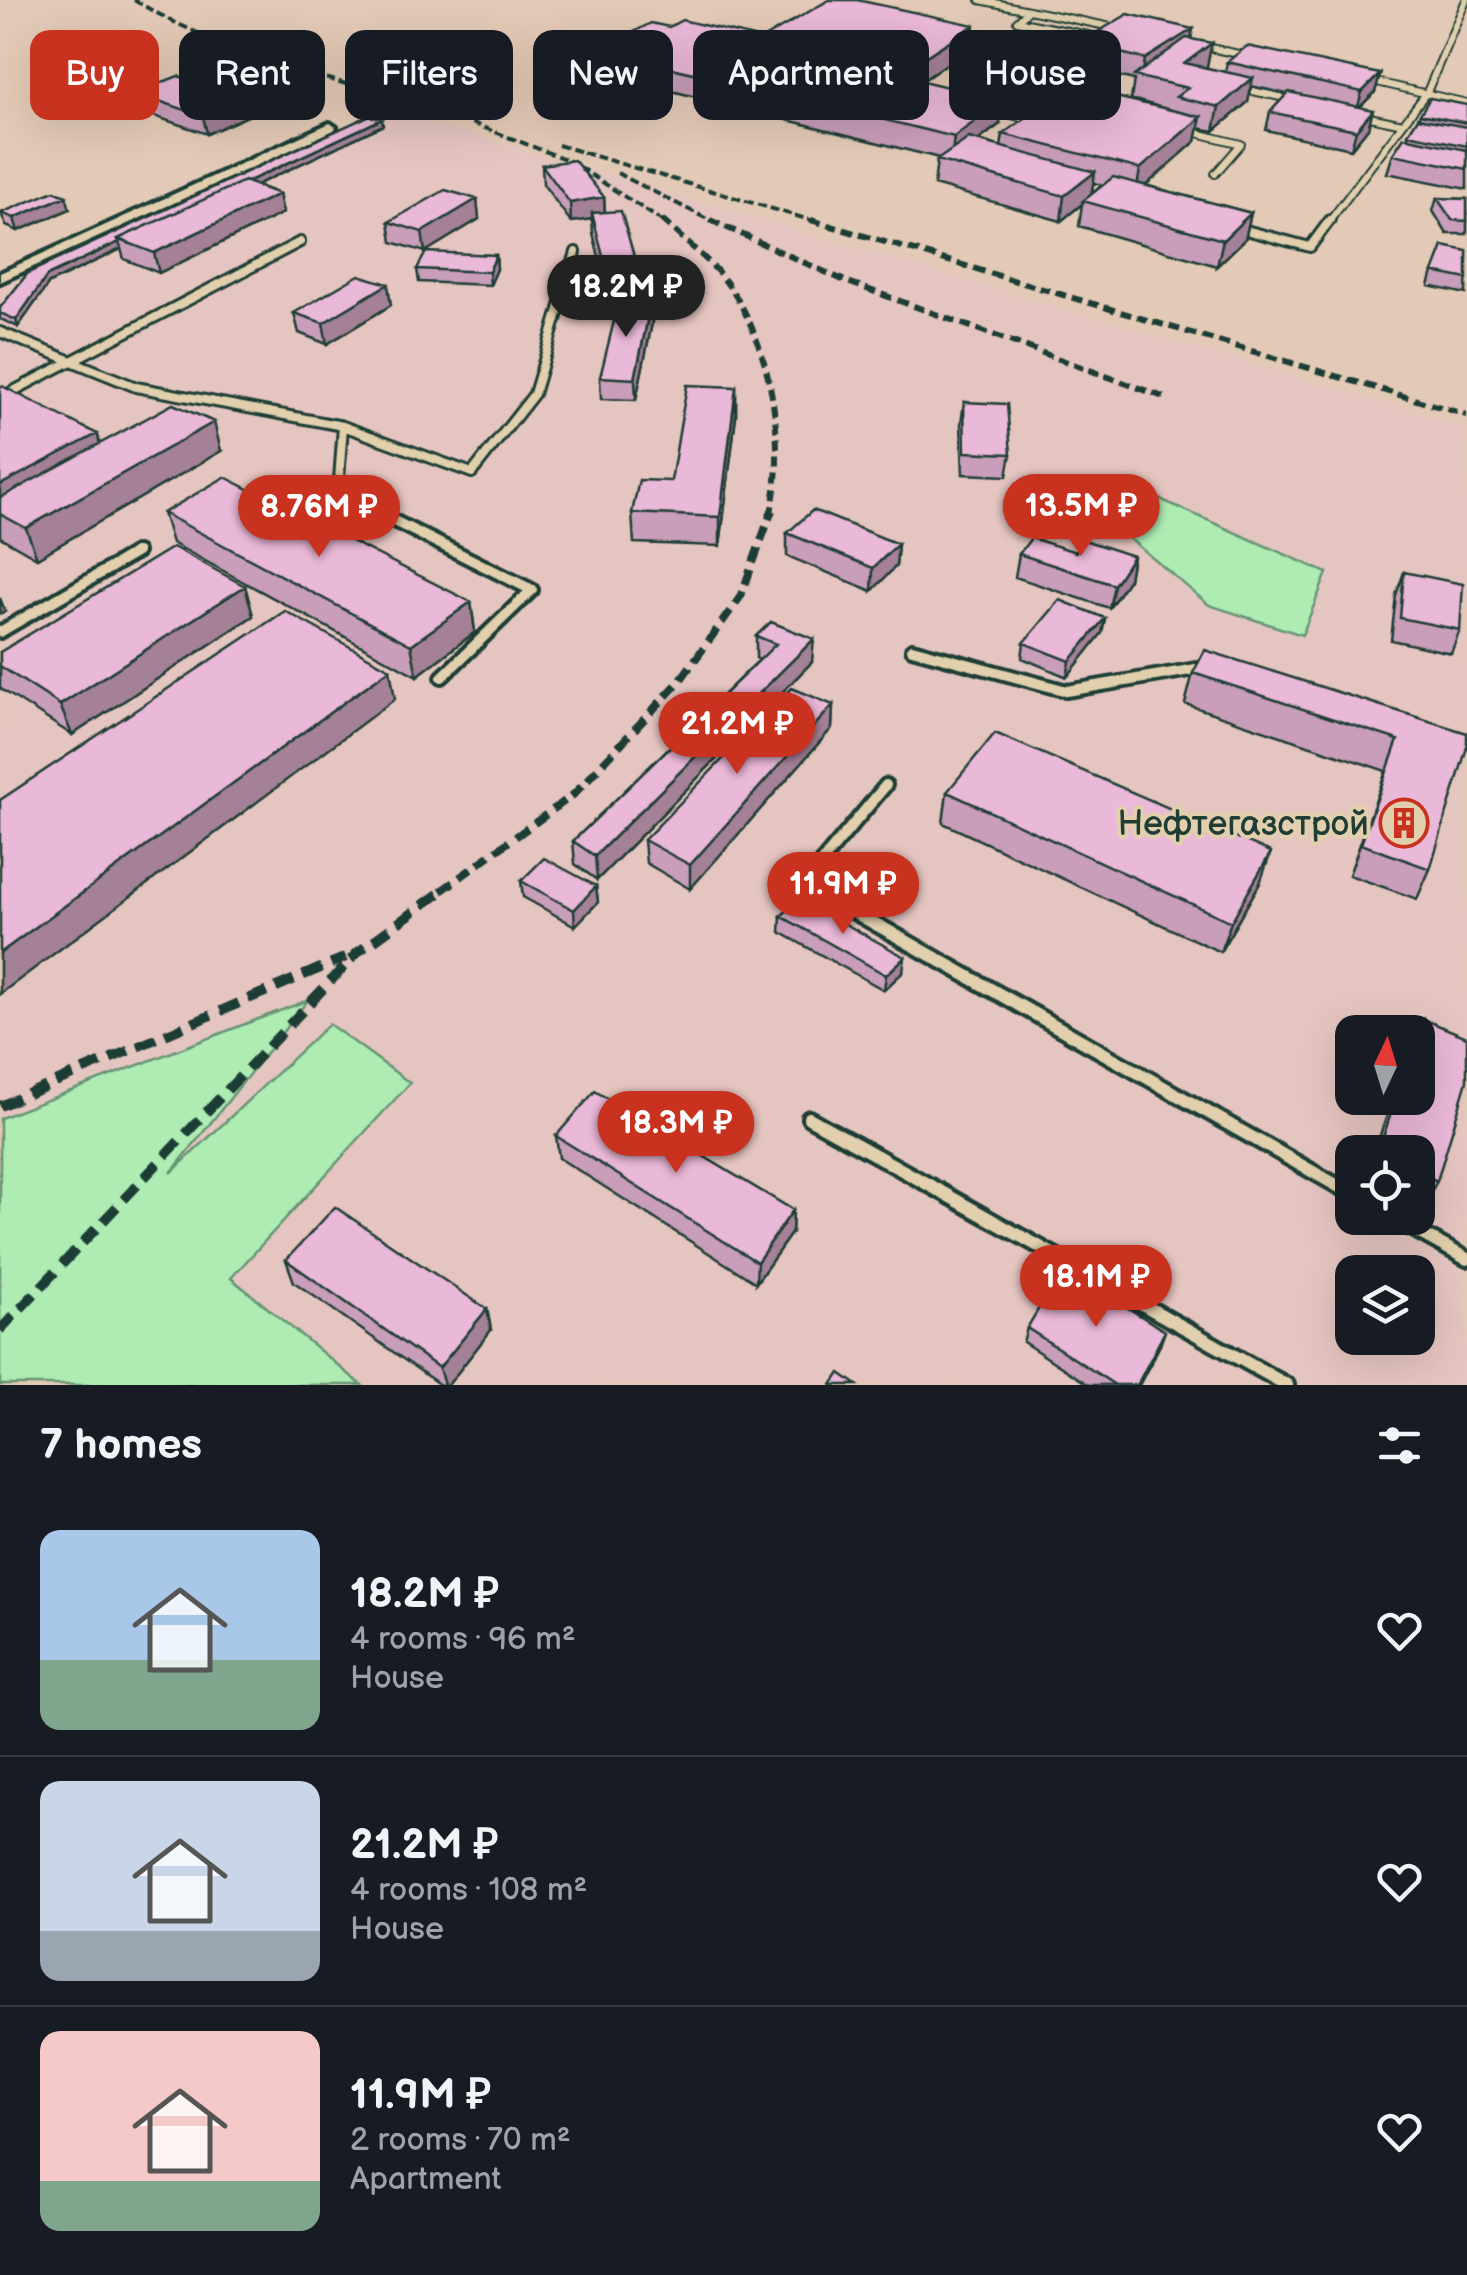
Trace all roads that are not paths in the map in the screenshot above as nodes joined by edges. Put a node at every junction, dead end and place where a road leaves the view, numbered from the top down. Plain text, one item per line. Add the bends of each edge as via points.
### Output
1 (980, 0) edge
2 (1466, 0) edge
3 (1029, 10) junction
4 (1121, 29) edge
5 (1062, 30) edge
6 (1198, 45) edge
7 (1255, 57) edge
8 (1350, 77) edge
9 (1248, 90) edge
10 (1427, 92) junction
11 (1306, 103) edge
12 (1467, 103) edge
13 (1345, 111) edge
14 (1403, 124) junction
15 (1170, 126) edge
16 (330, 128) dead end
17 (1215, 174) dead end
18 (1222, 224) edge
19 (300, 242) dead end
20 (576, 252) dead end
21 (0, 278) edge
22 (0, 332) edge
23 (74, 362) junction
24 (0, 398) edge
25 (343, 426) junction
26 (137, 552) dead end
27 (0, 632) edge
28 (912, 649) dead end
29 (1214, 675) edge
30 (442, 677) dead end
31 (886, 785) dead end
32 (809, 1118) dead end
33 (1335, 1184) edge
34 (1424, 1235) edge
35 (1467, 1259) edge
36 (1286, 1385) edge

1 - 3 lane
2 - 10 lane
3 - 4 lane
3 - 5 lane via 1017,21
6 - 7 lane
8 - 10 lane
9 - 11 lane
10 - 12 lane
10 - 14 lane
13 - 14 lane
14 - 18 lane via 1310,247
15 - 17 lane via 1241,144
16 - 21 street
19 - 23 lane
20 - 25 lane via 534,394 472,473
22 - 23 lane
23 - 24 lane
23 - 25 lane via 136,387
25 - 30 lane via 338,493 532,590
26 - 27 lane
28 - 29 lane via 1067,691 1196,669
31 - 33 lane via 804,883
32 - 36 lane
34 - 35 lane

